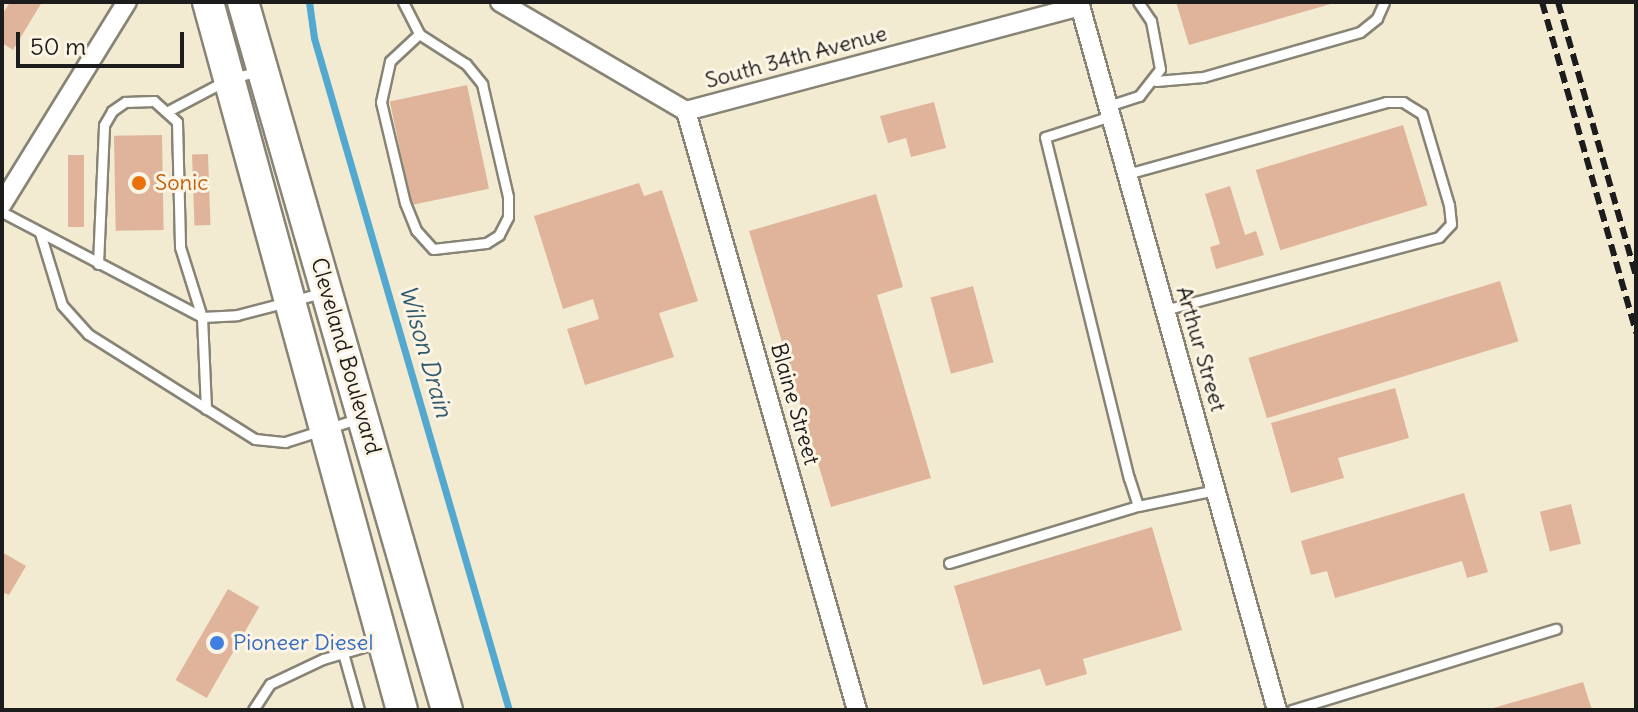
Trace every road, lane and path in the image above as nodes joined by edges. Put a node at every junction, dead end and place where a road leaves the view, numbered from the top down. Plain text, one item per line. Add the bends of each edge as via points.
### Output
1 (127, 2) edge
2 (208, 2) edge
3 (243, 2) edge
4 (403, 2) edge
5 (500, 2) edge
6 (1138, 2) edge
7 (1384, 2) edge
8 (1083, 3) edge
9 (419, 34) junction
10 (263, 70) junction
11 (229, 79) junction
12 (1156, 81) junction
13 (170, 110) junction
14 (686, 111) junction
15 (1110, 111) junction
16 (1127, 174) junction
17 (2, 204) edge
18 (2, 212) edge
19 (40, 233) junction
20 (98, 264) junction
21 (328, 291) junction
22 (290, 302) junction
23 (1165, 310) junction
24 (202, 317) junction
25 (206, 409) junction
26 (364, 416) junction
27 (325, 429) junction
28 (1216, 490) junction
29 (1138, 506) junction
30 (949, 563) dead end
31 (1556, 629) dead end
32 (383, 641) junction
33 (343, 653) junction
34 (253, 710) edge
35 (359, 710) edge
36 (402, 710) edge
37 (447, 710) edge
38 (857, 710) edge
39 (1277, 710) edge
40 (1292, 710) edge

1 - 17 street
2 - 11 main road, Cleveland Boulevard
3 - 10 main road, Cleveland Boulevard
4 - 9 lane
5 - 14 street, South 34th Avenue
6 - 12 lane via 1151,21 1159,57
7 - 12 lane via 1377,18 1360,32 1203,77
8 - 14 street, South 34th Avenue
8 - 15 street, Arthur Street
9 - 9 lane via 466,64 482,84 508,197 508,217 499,235 486,243 433,249 416,230 405,203 381,102 390,61
10 - 11 lane
10 - 21 main road, Cleveland Boulevard
11 - 13 lane
11 - 22 main road, Cleveland Boulevard
12 - 15 lane
13 - 20 lane via 154,101 125,102 104,125
13 - 24 lane via 179,138 180,247
14 - 38 street, Blaine Street
15 - 16 street, Arthur Street
15 - 29 lane via 1045,137
16 - 23 street, Arthur Street
16 - 23 lane via 1386,102 1403,102 1422,114 1449,205 1451,224 1439,237
18 - 19 lane
19 - 20 lane
19 - 25 lane via 62,305 88,334
20 - 24 lane
21 - 22 lane
21 - 26 main road, Cleveland Boulevard
22 - 24 lane
22 - 27 main road, Cleveland Boulevard
23 - 28 street, Arthur Street
24 - 25 lane
25 - 27 lane via 255,439 285,442
26 - 27 lane
26 - 37 main road, Cleveland Boulevard
27 - 32 main road, Cleveland Boulevard
28 - 29 lane
28 - 39 street, Arthur Street
29 - 30 lane
31 - 40 lane
32 - 33 lane
32 - 36 main road, Cleveland Boulevard
33 - 34 lane via 270,684
33 - 35 lane

